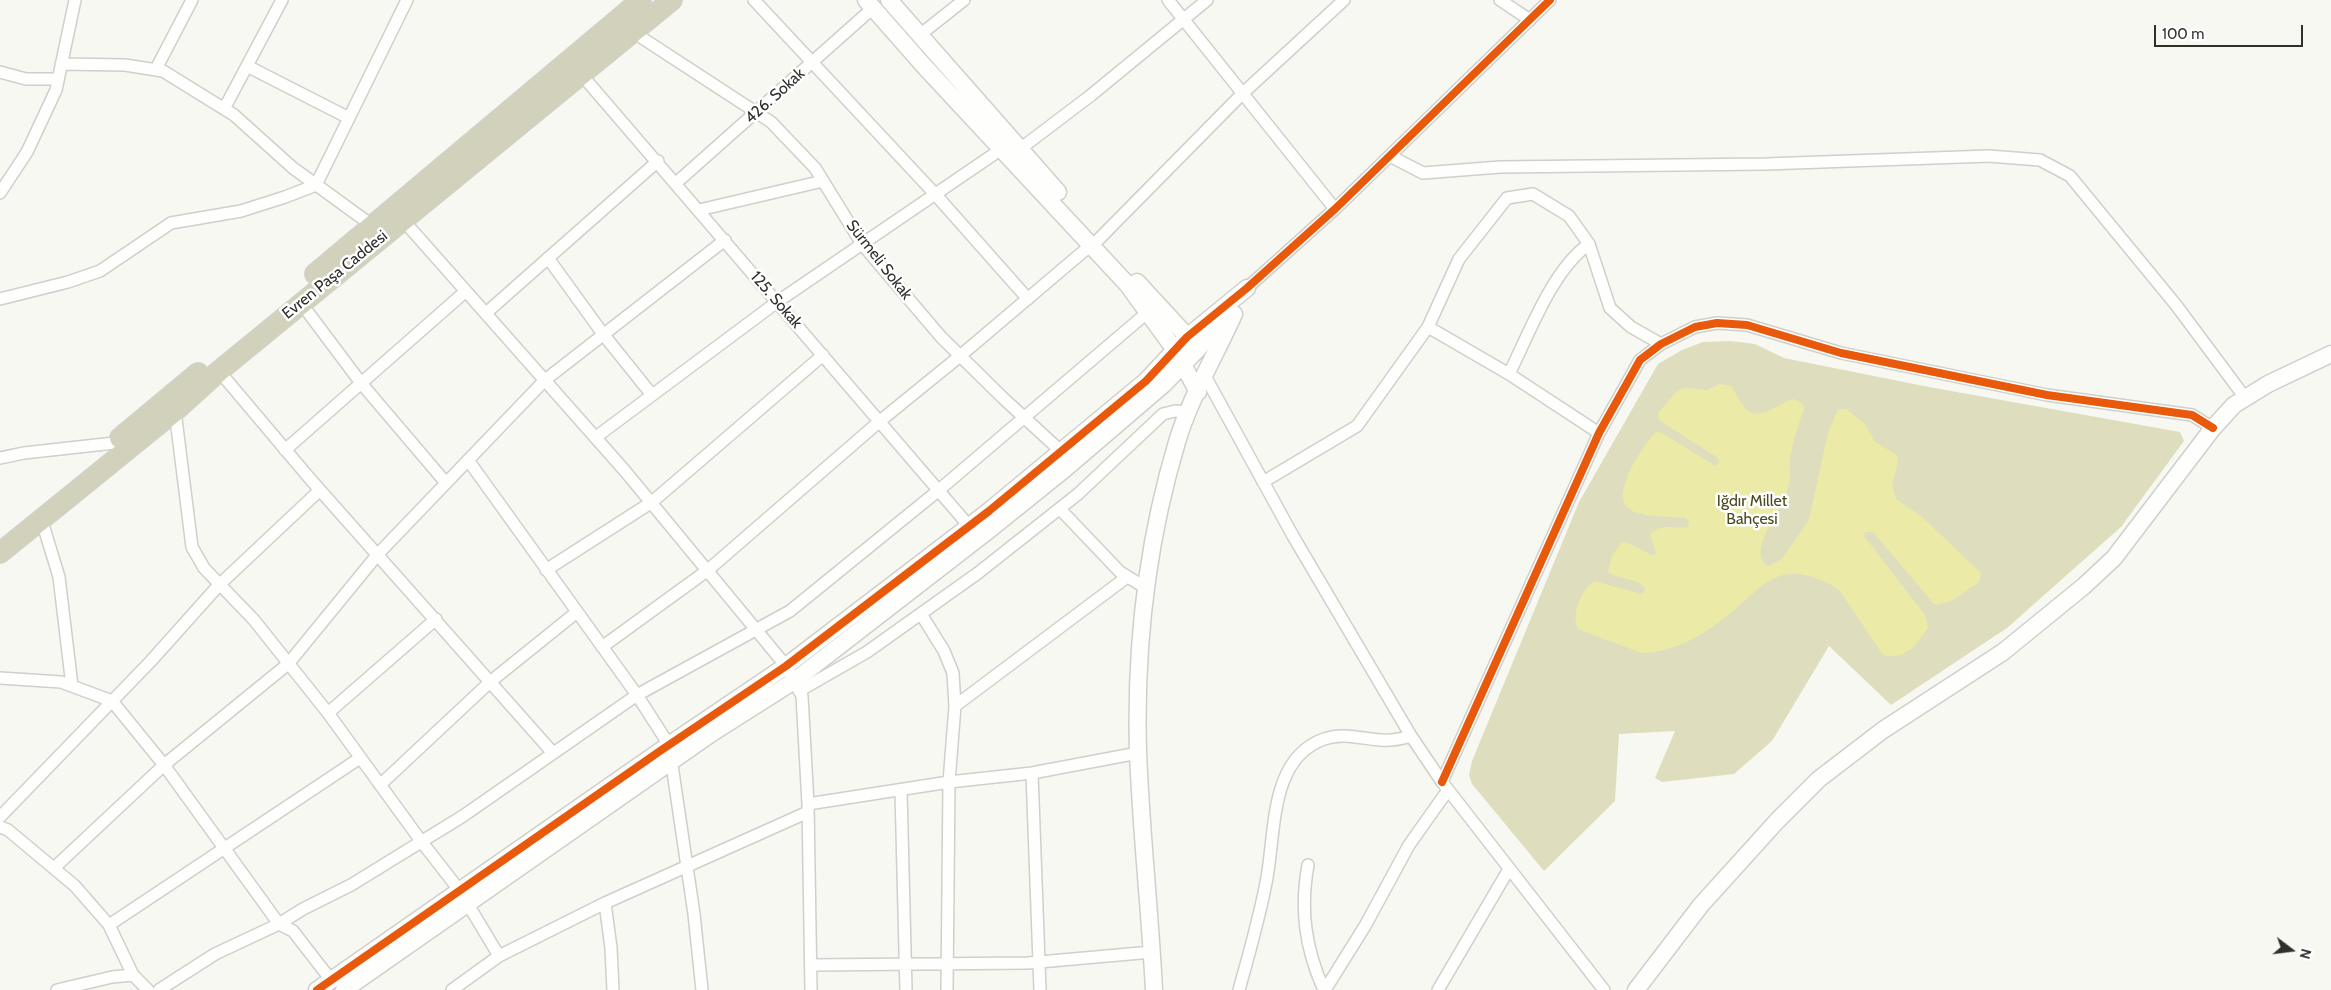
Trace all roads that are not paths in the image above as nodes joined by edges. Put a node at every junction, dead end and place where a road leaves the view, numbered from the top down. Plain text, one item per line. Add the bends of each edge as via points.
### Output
1 (73, 0) edge
2 (192, 0) edge
3 (282, 0) edge
4 (407, 0) edge
5 (641, 0) edge
6 (672, 0) edge
7 (754, 0) edge
8 (890, 0) edge
9 (964, 0) edge
10 (1168, 0) edge
11 (1206, 0) edge
12 (1344, 0) edge
13 (1500, 0) edge
14 (1550, 0) edge
15 (869, 4) edge
16 (1184, 19) junction
17 (1530, 20) junction
18 (633, 32) junction
19 (921, 34) junction
20 (62, 64) junction
21 (812, 64) junction
22 (247, 66) junction
23 (156, 69) junction
24 (0, 72) edge
25 (581, 74) junction
26 (58, 79) junction
27 (1242, 94) junction
28 (224, 109) junction
29 (757, 113) junction
30 (349, 118) junction
31 (1003, 148) junction
32 (1020, 149) junction
33 (1390, 156) junction
34 (658, 161) junction
35 (823, 181) junction
36 (676, 183) junction
37 (316, 184) junction
38 (0, 193) edge
39 (935, 194) junction
40 (1335, 209) junction
41 (699, 210) junction
42 (403, 220) junction
43 (373, 226) junction
44 (725, 240) junction
45 (1095, 242) junction
46 (862, 244) junction
47 (1589, 244) junction
48 (548, 258) junction
49 (1247, 288) junction
50 (466, 291) junction
51 (0, 299) edge
52 (1028, 299) junction
53 (777, 302) junction
54 (301, 303) junction
55 (1148, 312) junction
56 (486, 313) junction
57 (1428, 327) junction
58 (603, 334) junction
59 (1187, 337) junction
60 (1661, 344) junction
61 (1198, 349) junction
62 (1175, 350) junction
63 (2331, 354) edge
64 (823, 355) junction
65 (960, 356) junction
66 (1183, 364) junction
67 (219, 370) junction
68 (1208, 370) junction
69 (1508, 374) junction
70 (545, 380) junction
71 (361, 383) junction
72 (1198, 392) junction
73 (652, 395) junction
74 (2246, 399) junction
75 (175, 411) junction
76 (1188, 412) junction
77 (1023, 416) junction
78 (880, 421) junction
79 (2214, 428) junction
80 (1599, 433) junction
81 (596, 437) junction
82 (114, 443) junction
83 (285, 450) junction
84 (1067, 457) junction
85 (0, 458) edge
86 (468, 460) junction
87 (1263, 482) junction
88 (446, 483) junction
89 (320, 490) junction
90 (938, 490) junction
91 (652, 502) junction
92 (1060, 509) junction
93 (41, 518) junction
94 (969, 526) junction
95 (0, 536) edge
96 (0, 553) edge
97 (378, 554) junction
98 (546, 570) junction
99 (708, 570) junction
100 (1127, 577) junction
101 (219, 586) junction
102 (1146, 588) junction
103 (577, 612) junction
104 (921, 614) junction
105 (436, 619) junction
106 (757, 630) junction
107 (602, 647) junction
108 (288, 664) junction
109 (786, 666) junction
110 (0, 678) edge
111 (490, 682) junction
112 (72, 686) junction
113 (797, 686) junction
114 (637, 695) junction
115 (112, 701) junction
116 (955, 706) junction
117 (328, 713) junction
118 (1411, 736) junction
119 (553, 753) junction
120 (671, 753) junction
121 (1138, 753) junction
122 (360, 758) junction
123 (164, 765) junction
124 (1032, 773) junction
125 (949, 782) junction
126 (380, 785) junction
127 (1445, 786) junction
128 (901, 791) junction
129 (808, 808) junction
130 (0, 817) edge
131 (0, 827) edge
132 (421, 841) junction
133 (224, 850) junction
134 (687, 865) junction
135 (1308, 865) dead end
136 (54, 868) junction
137 (1509, 869) junction
138 (464, 898) junction
139 (604, 903) junction
140 (279, 924) junction
141 (109, 925) junction
142 (1152, 952) junction
143 (499, 956) junction
144 (1039, 962) junction
145 (948, 963) junction
146 (906, 964) junction
147 (812, 965) junction
148 (134, 976) junction
149 (337, 985) edge
150 (458, 988) edge
151 (1440, 989) edge
152 (57, 990) edge
153 (148, 990) edge
154 (159, 990) edge
155 (317, 990) edge
156 (613, 990) edge
157 (702, 990) edge
158 (811, 990) edge
159 (906, 990) edge
160 (947, 990) edge
161 (1040, 990) edge
162 (1154, 990) edge
163 (1239, 990) edge
164 (1324, 990) edge
165 (1604, 990) edge
166 (1636, 990) edge

1 - 20 street
2 - 23 street
3 - 22 street
4 - 30 street
5 - 43 highway, Evren Paşa Caddesi
6 - 18 highway, Evren Paşa Caddesi
7 - 21 street
8 - 19 street
9 - 19 street
10 - 16 street
11 - 16 street
12 - 27 street
13 - 17 street
14 - 17 street
15 - 21 street, 426. Sokak
15 - 31 street
16 - 27 street
16 - 32 street
17 - 33 street
18 - 25 highway, Evren Paşa Caddesi
18 - 29 street, Sürmeli Sokak
19 - 32 street
20 - 23 street
20 - 26 street
21 - 29 street, 426. Sokak
21 - 39 street
22 - 28 street
22 - 30 street
23 - 28 street
24 - 26 street via 26,79
25 - 34 street, 125. Sokak
25 - 42 highway, Evren Paşa Caddesi
26 - 38 street via 56,90 26,152
27 - 40 street
27 - 45 street
28 - 37 street
29 - 35 street, Sürmeli Sokak via 771,122 815,168
29 - 36 street, 426. Sokak
30 - 37 street
31 - 32 street
31 - 39 street
31 - 45 street
32 - 45 street
33 - 40 street
33 - 74 street via 1423,173 1500,167 1766,164 1989,156 2040,160 2070,176 2176,305
34 - 36 street, 125. Sokak
34 - 48 street
35 - 41 street
35 - 46 street, Sürmeli Sokak
36 - 41 street, 125. Sokak
37 - 43 street
37 - 51 street via 241,211 171,223 100,272
39 - 46 street
39 - 52 street
40 - 49 street
41 - 44 street, 125. Sokak
42 - 50 street
42 - 54 highway, Evren Paşa Caddesi
43 - 82 highway, Evren Paşa Caddesi
44 - 53 street, 125. Sokak
44 - 58 street
45 - 52 street
45 - 55 street
45 - 59 street
46 - 53 street
46 - 65 street, Sürmeli Sokak
47 - 57 street via 1569,216 1533,194 1507,198 1459,258
47 - 60 street via 1610,308 1631,327
47 - 69 street via 1576,254 1556,280
48 - 56 street
48 - 58 street
49 - 59 street
49 - 61 street
49 - 68 street
50 - 56 street
50 - 71 street
52 - 65 street
53 - 64 street, 125. Sokak
53 - 73 street
54 - 67 highway, Evren Paşa Caddesi
54 - 71 street
55 - 62 street
55 - 77 street
56 - 70 street
57 - 69 street
57 - 87 street via 1356,426
58 - 70 street
58 - 73 street
59 - 61 street
59 - 62 street
60 - 79 street via 1695,328 1717,323 1747,326 1841,353 2046,395 2192,415
60 - 80 street via 1640,360
61 - 66 street
61 - 68 street
62 - 66 street
62 - 84 street
63 - 74 street via 2268,384
64 - 78 street, 125. Sokak
64 - 91 street
65 - 77 street, Sürmeli Sokak
65 - 78 street
66 - 72 street
66 - 84 street via 1164,384
67 - 75 highway, Evren Paşa Caddesi
67 - 83 street
68 - 72 street
68 - 87 street
69 - 80 street
70 - 81 street
70 - 86 street
71 - 83 street
71 - 88 street
72 - 76 street
73 - 81 street
74 - 79 street via 2234,405
75 - 93 highway, Evren Paşa Caddesi
75 - 101 street via 192,547
76 - 92 street via 1163,414
76 - 102 street via 1156,522
77 - 84 street, Sürmeli Sokak
77 - 90 street
78 - 90 street, 125. Sokak
78 - 99 street
79 - 166 street via 2114,558 2084,586 2003,652 1883,730 1819,779 1701,905
80 - 127 street
81 - 91 street
82 - 85 street
82 - 95 highway, Evren Paşa Caddesi
83 - 89 street
84 - 94 street
84 - 113 street via 990,530
86 - 88 street
86 - 98 street
87 - 118 street
88 - 97 street
89 - 97 street
89 - 101 street
90 - 94 street, 125. Sokak
90 - 106 street via 790,611
91 - 98 street
91 - 99 street
92 - 100 street
92 - 104 street
93 - 96 highway, Evren Paşa Caddesi
93 - 112 street via 59,576
94 - 109 street
97 - 105 street
97 - 108 street
98 - 103 street
99 - 106 street
99 - 107 street
100 - 102 street
100 - 116 street
101 - 108 street via 254,620
101 - 115 street
102 - 121 street via 1141,621
103 - 107 street
103 - 111 street
104 - 113 street via 867,652
104 - 116 street via 954,673
105 - 111 street
105 - 117 street
106 - 109 street
106 - 114 street
107 - 114 street
108 - 117 street
108 - 123 street
109 - 113 street
109 - 120 street
110 - 112 street via 61,682
111 - 119 street
111 - 126 street
112 - 115 street
113 - 120 street
113 - 129 street via 802,696
114 - 119 street
114 - 120 street
115 - 123 street
115 - 130 street
116 - 125 street
117 - 122 street
118 - 127 street
118 - 163 street via 1381,740 1334,736 1308,747 1294,763 1277,804 1267,880
119 - 132 street
120 - 134 street
120 - 138 street
121 - 124 street
121 - 142 street
122 - 126 street
122 - 133 street
123 - 133 street
123 - 136 street
124 - 125 street
124 - 144 street
125 - 128 street
125 - 145 street
126 - 132 street
127 - 137 street
127 - 164 street via 1408,845 1365,926
128 - 129 street
128 - 146 street
129 - 134 street
129 - 147 street
131 - 136 street
132 - 138 street
132 - 140 street
133 - 140 street
133 - 141 street
134 - 139 street
134 - 157 street
135 - 164 street via 1303,893 1306,936
136 - 141 street via 75,886
137 - 151 street
137 - 165 street
138 - 143 street
138 - 149 street
139 - 143 street
139 - 156 street
140 - 149 street via 293,931
140 - 154 street via 215,954
141 - 148 street
142 - 144 street
142 - 162 street
143 - 150 street
144 - 145 street
144 - 161 street
145 - 146 street
145 - 160 street
146 - 147 street
146 - 159 street
147 - 158 street
148 - 152 street via 112,977
148 - 153 street
149 - 155 street

